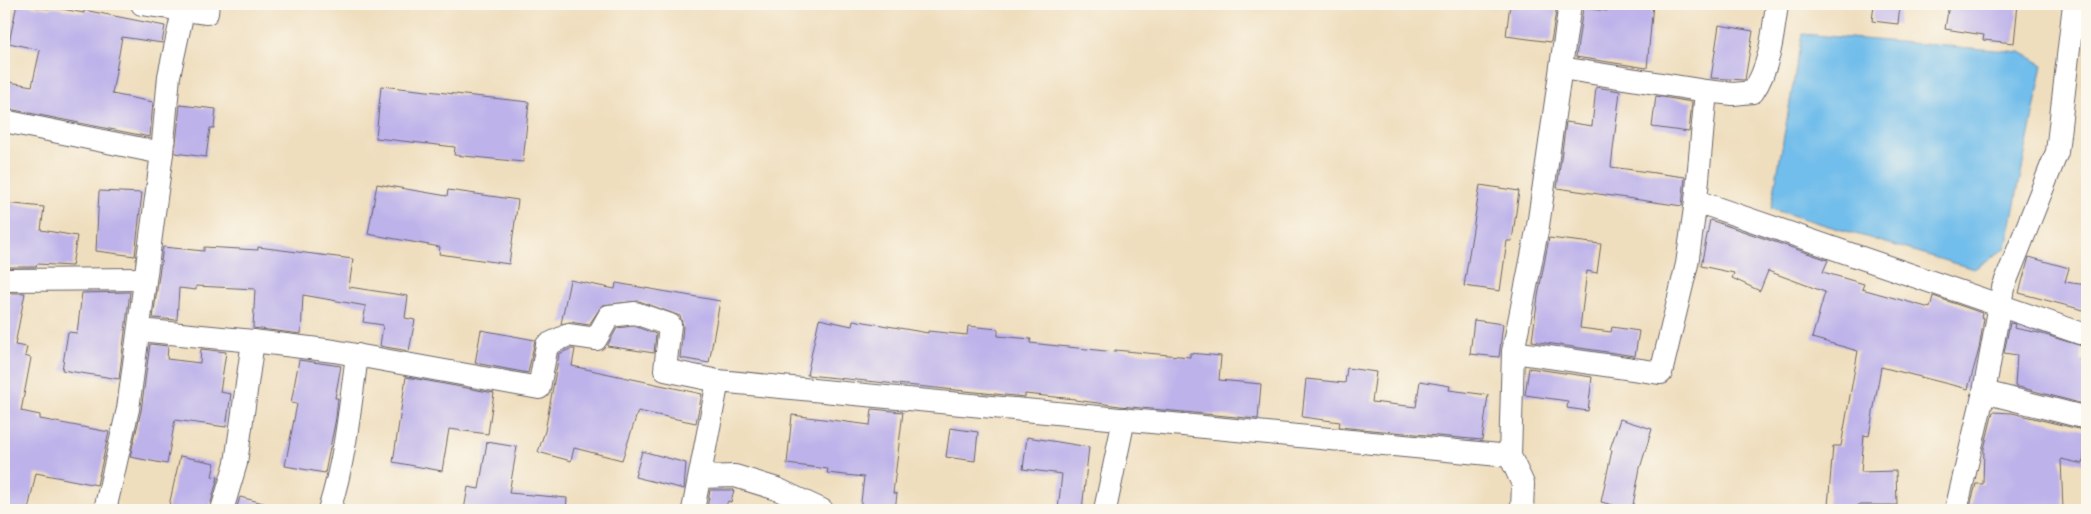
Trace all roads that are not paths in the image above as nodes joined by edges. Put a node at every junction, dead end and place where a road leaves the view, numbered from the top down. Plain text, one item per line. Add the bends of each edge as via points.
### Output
1 (142, 4) edge
2 (208, 4) edge
3 (1570, 4) edge
4 (1778, 4) edge
5 (2074, 4) edge
6 (183, 11) junction
7 (1561, 68) junction
8 (1706, 91) junction
9 (4, 121) edge
10 (162, 154) junction
11 (1696, 201) junction
12 (145, 278) junction
13 (5, 286) edge
14 (1999, 307) junction
15 (139, 330) junction
16 (2080, 333) dead end
17 (253, 341) junction
18 (1513, 352) junction
19 (356, 355) junction
20 (718, 381) junction
21 (1984, 392) junction
22 (2087, 418) edge
23 (1124, 419) junction
24 (1510, 456) junction
25 (700, 476) junction
26 (105, 510) edge
27 (222, 510) edge
28 (329, 510) edge
29 (694, 510) edge
30 (822, 510) edge
31 (1105, 510) edge
32 (1522, 510) edge
33 (1956, 510) edge

1 - 6 street
2 - 6 street via 207,14
3 - 7 street
4 - 8 street via 1762,80 1753,92
5 - 14 street via 2057,152 2003,288
6 - 10 street via 168,76
7 - 8 street
7 - 18 street via 1538,226
8 - 11 street
9 - 10 street
10 - 12 street
11 - 14 street
11 - 18 street via 1687,264 1660,373
12 - 13 street
12 - 15 street
14 - 16 street
14 - 21 street
15 - 17 street
15 - 26 street via 128,409
17 - 19 street
17 - 27 street via 236,463
18 - 24 street
19 - 20 street via 539,388 547,345 568,335 596,339 609,316 636,313 670,325 665,370
19 - 28 street via 345,443
20 - 23 street
20 - 25 street
21 - 22 street
21 - 33 street
23 - 24 street
23 - 31 street
24 - 32 street via 1523,484
25 - 29 street
25 - 30 street via 735,476 777,489

